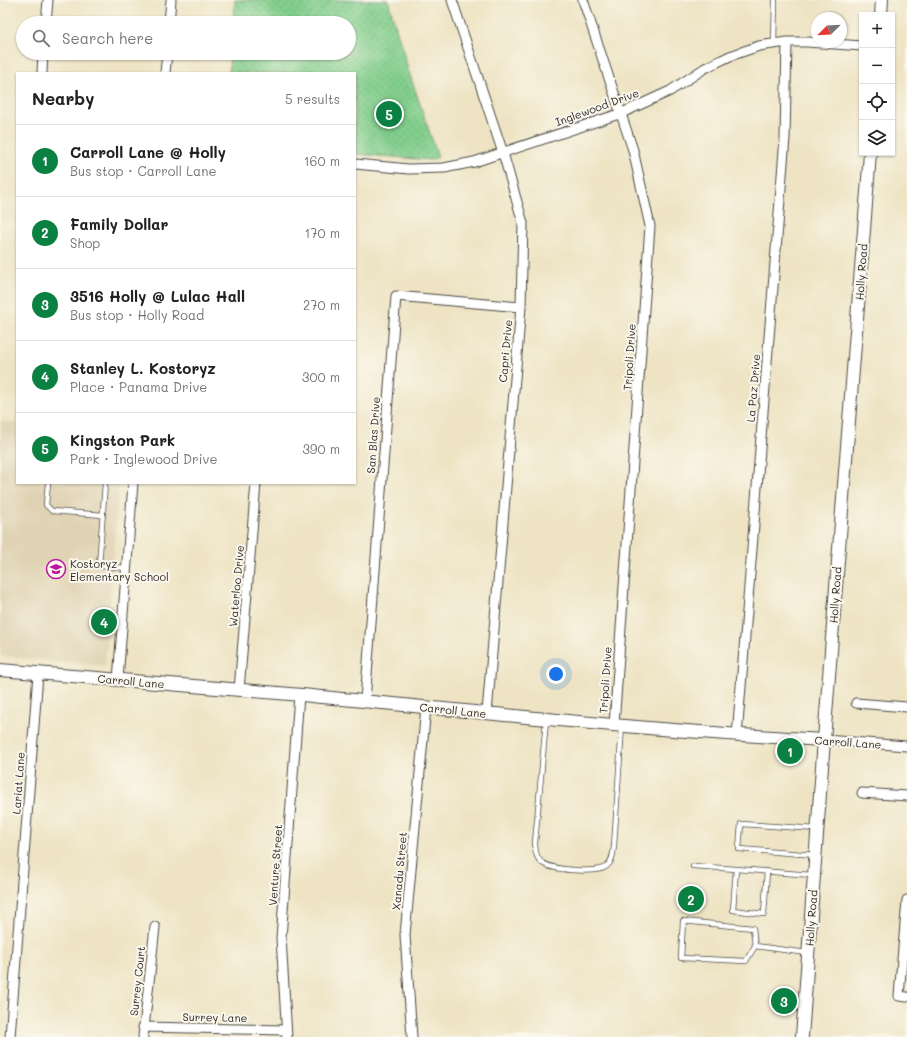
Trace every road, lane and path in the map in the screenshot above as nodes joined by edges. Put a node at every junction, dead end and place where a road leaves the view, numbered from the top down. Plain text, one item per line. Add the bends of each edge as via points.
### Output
1 (48, 0) edge
2 (171, 0) edge
3 (452, 0) edge
4 (583, 0) edge
5 (775, 0) edge
6 (882, 0) edge
7 (881, 12) edge
8 (47, 16) edge
9 (170, 16) edge
10 (787, 42) junction
11 (774, 44) junction
12 (859, 46) edge
13 (43, 60) edge
14 (166, 60) edge
15 (42, 72) edge
16 (165, 72) edge
17 (622, 113) junction
18 (503, 153) junction
19 (870, 156) edge
20 (356, 164) edge
21 (521, 307) junction
22 (48, 484) edge
23 (105, 484) edge
24 (133, 484) edge
25 (256, 484) edge
26 (103, 515) junction
27 (127, 568) junction
28 (0, 670) edge
29 (38, 674) junction
30 (118, 680) junction
31 (239, 690) junction
32 (299, 695) junction
33 (365, 701) junction
34 (856, 703) dead end
35 (426, 707) junction
36 (907, 707) edge
37 (487, 713) junction
38 (547, 719) junction
39 (618, 726) junction
40 (737, 736) junction
41 (824, 740) junction
42 (907, 746) edge
43 (862, 793) dead end
44 (907, 796) edge
45 (818, 829) junction
46 (816, 855) junction
47 (693, 866) dead end
48 (736, 868) junction
49 (768, 871) junction
50 (814, 876) junction
51 (907, 900) edge
52 (154, 927) dead end
53 (755, 946) junction
54 (809, 953) junction
55 (903, 997) edge
56 (144, 1027) junction
57 (287, 1034) edge
58 (10, 1037) edge
59 (143, 1037) edge
60 (412, 1037) edge
61 (802, 1037) edge

1 - 8 street
2 - 9 street
3 - 18 street, Capri Drive
4 - 17 street, Tripoli Drive
5 - 11 lane
6 - 7 main road
10 - 11 street, Inglewood Drive
10 - 12 street, Inglewood Drive
10 - 40 street, La Paz Drive via 785,138
11 - 17 street, Inglewood Drive via 759,46 730,56 705,68 670,91
13 - 15 street
14 - 16 street
17 - 18 street, Inglewood Drive
17 - 39 street, Tripoli Drive via 650,226
18 - 20 street, Inglewood Drive via 444,168 409,169
18 - 21 street, Capri Drive via 523,223
19 - 41 main road, Holly Road
21 - 33 street, San Blas Drive via 396,296
21 - 37 street, Capri Drive
22 - 26 lane via 46,505 52,511
23 - 26 lane
24 - 27 street
25 - 31 street, Waterloo Drive
26 - 27 lane via 99,566
27 - 30 street
28 - 29 main road, Carroll Lane
29 - 30 main road, Carroll Lane
29 - 58 street, Lariat Lane
30 - 31 main road, Carroll Lane
31 - 32 main road, Carroll Lane
32 - 33 main road, Carroll Lane
32 - 57 street, Venture Street via 281,938
33 - 35 main road, Carroll Lane
34 - 36 street
35 - 37 main road, Carroll Lane
35 - 60 street, Xanadu Street via 405,935
37 - 38 main road, Carroll Lane
38 - 39 main road, Carroll Lane
38 - 39 lane via 535,843 538,859 543,864 555,868 601,870 611,862 614,846
39 - 40 main road, Carroll Lane
40 - 41 main road, Carroll Lane
41 - 42 street, Carroll Lane
41 - 45 main road, Holly Road
43 - 44 street
45 - 46 main road, Holly Road
45 - 46 lane via 741,824 739,849
46 - 50 main road, Holly Road
47 - 48 lane
48 - 49 lane
48 - 49 lane via 733,910 764,914
49 - 50 lane
50 - 54 main road, Holly Road
51 - 55 street
52 - 56 street, Surrey Court
53 - 53 lane via 753,928 683,921 681,958 746,961
53 - 54 lane
54 - 61 main road, Holly Road
56 - 57 street, Surrey Lane
56 - 59 street, Surrey Court

